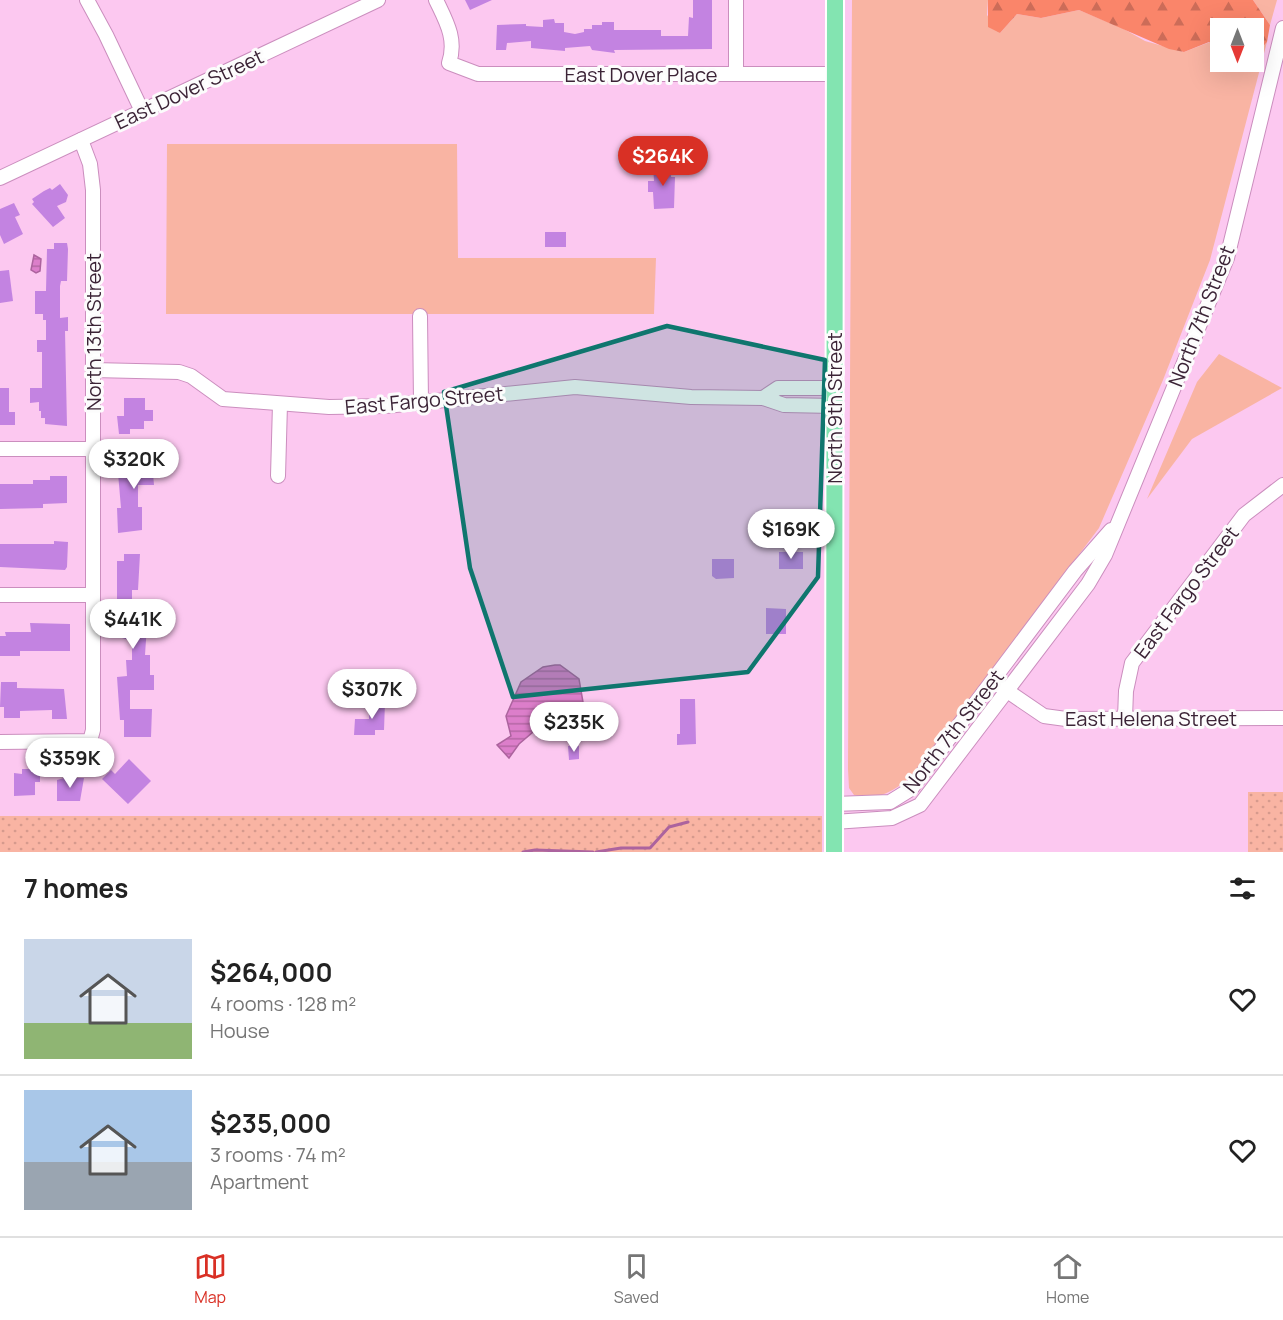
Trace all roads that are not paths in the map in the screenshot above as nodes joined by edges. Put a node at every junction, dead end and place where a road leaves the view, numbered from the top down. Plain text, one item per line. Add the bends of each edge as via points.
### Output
1 (87, 0) edge
2 (378, 0) edge
3 (436, 0) edge
4 (736, 0) edge
5 (835, 0) edge
6 (1283, 28) edge
7 (736, 74) junction
8 (834, 74) junction
9 (142, 111) junction
10 (81, 140) junction
11 (0, 178) edge
12 (420, 316) dead end
13 (93, 370) junction
14 (834, 388) junction
15 (763, 398) junction
16 (421, 402) junction
17 (280, 404) junction
18 (834, 406) junction
19 (0, 449) edge
20 (93, 449) junction
21 (278, 476) dead end
22 (1283, 484) edge
23 (1114, 527) junction
24 (0, 595) edge
25 (93, 596) junction
26 (993, 681) junction
27 (1007, 691) junction
28 (1125, 718) junction
29 (1283, 718) edge
30 (0, 742) edge
31 (834, 804) junction
32 (834, 822) junction
33 (834, 852) edge

1 - 9 street
2 - 9 street, East Dover Street
3 - 7 street, East Dover Place via 452,39 449,63 478,74
4 - 7 street
5 - 8 main road, North 9th Street
6 - 23 street, North 7th Street via 1227,258
7 - 8 street, East Dover Place
8 - 14 main road, North 9th Street
9 - 10 street, East Dover Street
10 - 11 street, East Dover Street
10 - 13 street, North 13th Street via 93,179
12 - 16 street
13 - 17 street, East Fargo Street via 179,372 222,399
13 - 20 street, North 13th Street
14 - 15 street, East Fargo Street via 783,388
14 - 18 main road, North 9th Street
15 - 16 street, East Fargo Street via 691,397 575,387
15 - 18 street, East Fargo Street via 784,405
16 - 17 street, East Fargo Street via 359,408
17 - 21 street
18 - 31 main road, North 9th Street
19 - 20 street
20 - 25 street, North 13th Street
22 - 28 street, East Fargo Street via 1244,515 1132,663
23 - 26 street, North 7th Street via 1075,571
23 - 27 street, North 7th Street via 1105,555 1088,584
24 - 25 street
25 - 30 street, North 13th Street via 90,741
26 - 27 street, East Helena Street
26 - 31 street, North 7th Street via 905,795 882,803
27 - 28 street, East Helena Street via 1044,716
27 - 32 street, North 7th Street via 920,805 892,818
28 - 29 street, East Helena Street
31 - 32 main road, North 9th Street
32 - 33 main road, North 9th Street

